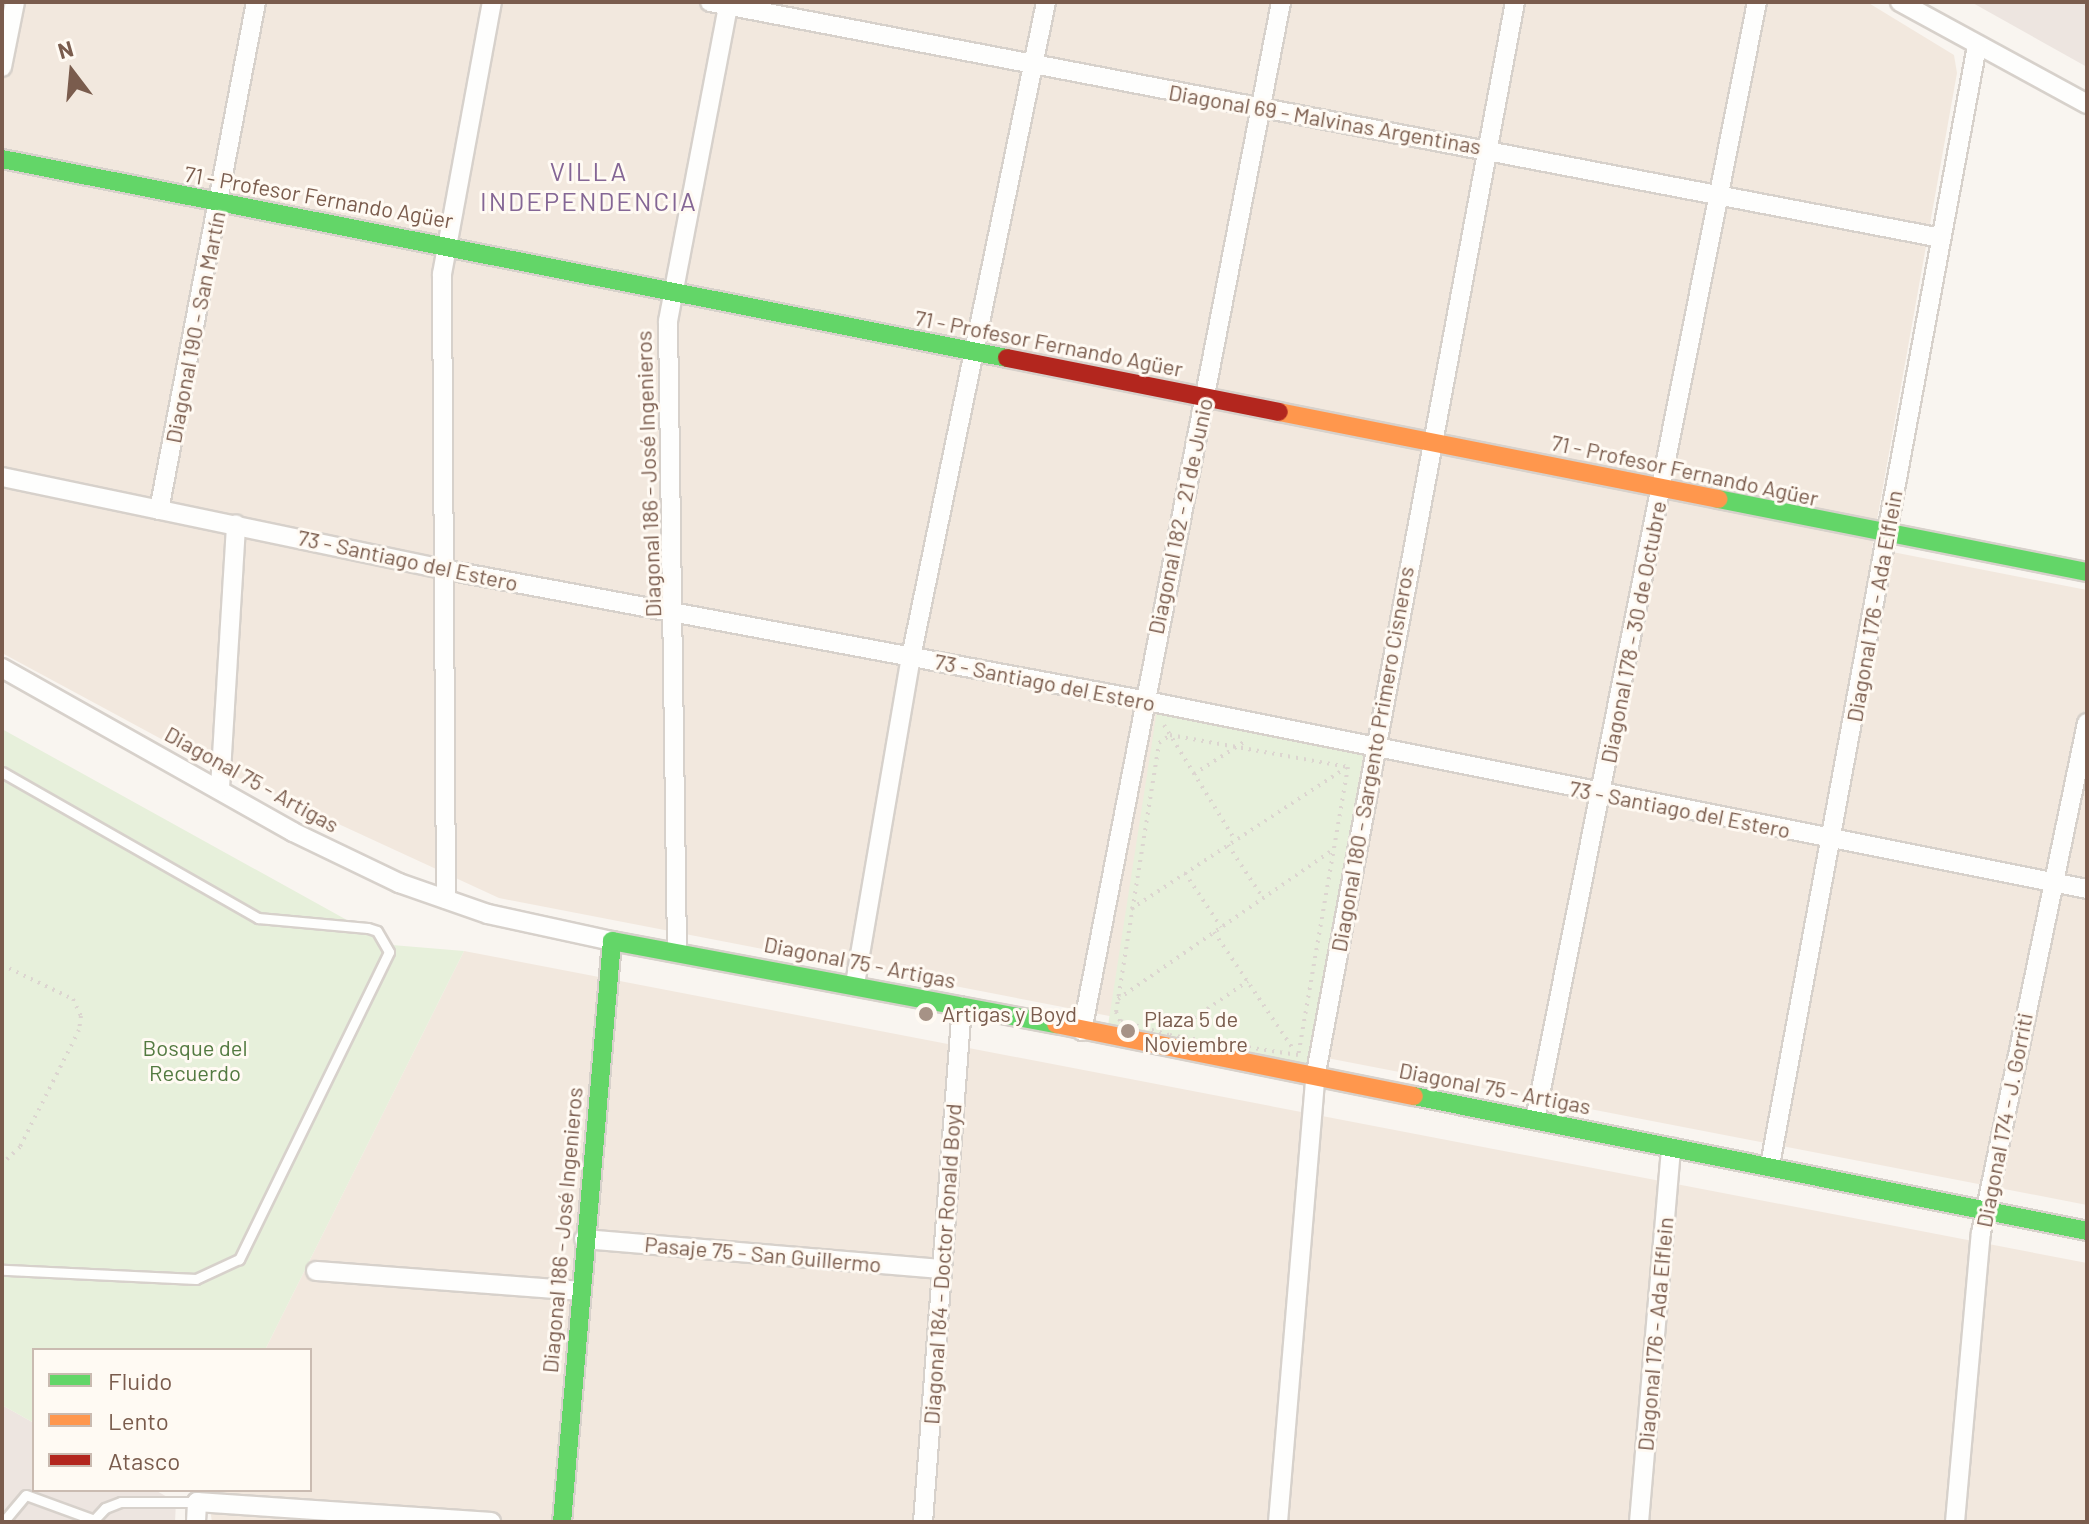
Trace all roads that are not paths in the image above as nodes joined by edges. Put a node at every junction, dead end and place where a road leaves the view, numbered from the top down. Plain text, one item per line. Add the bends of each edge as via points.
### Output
1 (15, 2) edge
2 (256, 2) edge
3 (492, 2) edge
4 (1046, 2) edge
5 (1281, 2) edge
6 (1515, 2) edge
7 (1757, 2) edge
8 (1900, 2) edge
9 (722, 3) edge
10 (1977, 46) junction
11 (1033, 66) junction
12 (2, 67) edge
13 (2087, 104) edge
14 (1261, 106) junction
15 (1484, 148) junction
16 (2, 159) edge
17 (1716, 198) junction
18 (220, 205) junction
19 (1941, 238) junction
20 (445, 244) junction
21 (670, 292) junction
22 (976, 353) junction
23 (1204, 397) junction
24 (1430, 442) junction
25 (2, 477) edge
26 (1660, 489) junction
27 (159, 510) junction
28 (236, 524) junction
29 (1888, 536) junction
30 (447, 570) junction
31 (2087, 572) edge
32 (676, 613) junction
33 (911, 657) junction
34 (2, 668) edge
35 (1142, 700) junction
36 (2087, 723) edge
37 (1373, 745) junction
38 (2, 772) edge
39 (220, 788) junction
40 (1602, 795) junction
41 (1831, 838) junction
42 (2052, 882) junction
43 (2087, 889) edge
44 (446, 899) junction
45 (612, 941) junction
46 (677, 951) junction
47 (855, 984) junction
48 (962, 1006) junction
49 (1082, 1031) junction
50 (1315, 1078) junction
51 (1535, 1120) junction
52 (1671, 1147) junction
53 (1770, 1165) junction
54 (1985, 1211) junction
55 (2087, 1231) edge
56 (584, 1239) junction
57 (941, 1269) junction
58 (2, 1270) edge
59 (316, 1271) dead end
60 (579, 1291) junction
61 (197, 1502) junction
62 (92, 1521) edge
63 (3, 1522) edge
64 (196, 1522) edge
65 (491, 1522) edge
66 (562, 1522) edge
67 (923, 1522) edge
68 (1278, 1522) edge
69 (1639, 1522) edge
70 (1955, 1522) edge

1 - 12 street
2 - 18 street, Diagonal 190 - San Martín
3 - 20 street
4 - 11 street
5 - 14 street, Diagonal 182 - 21 de Junio
6 - 15 street, Diagonal 180 - Sargento Primero Cisneros
7 - 17 street, Diagonal 178 - 30 de Octubre
8 - 10 street
9 - 11 street, Diagonal 69 - Malvinas Argentinas
9 - 21 street, Diagonal 186 - José Ingenieros
10 - 13 street
10 - 19 street, Diagonal 176 - Ada Elflein
11 - 14 street, Diagonal 69 - Malvinas Argentinas
11 - 22 street
14 - 15 street, Diagonal 69 - Malvinas Argentinas
14 - 23 street, Diagonal 182 - 21 de Junio
15 - 17 street, Diagonal 69 - Malvinas Argentinas
15 - 24 street, Diagonal 180 - Sargento Primero Cisneros
16 - 18 street, 71 - Profesor Fernando Agüer
17 - 19 street, Diagonal 69 - Malvinas Argentinas
17 - 26 street, Diagonal 178 - 30 de Octubre
18 - 20 street, 71 - Profesor Fernando Agüer
18 - 27 street, Diagonal 190 - San Martín
19 - 29 street, Diagonal 176 - Ada Elflein
20 - 21 street, 71 - Profesor Fernando Agüer
20 - 30 street
21 - 22 street, 71 - Profesor Fernando Agüer
21 - 32 street, Diagonal 186 - José Ingenieros
22 - 23 street, 71 - Profesor Fernando Agüer
22 - 33 street
23 - 24 street, 71 - Profesor Fernando Agüer
23 - 35 street, Diagonal 182 - 21 de Junio
24 - 26 street, 71 - Profesor Fernando Agüer
24 - 37 street, Diagonal 180 - Sargento Primero Cisneros
25 - 27 street, 73 - Santiago del Estero
26 - 29 street, 71 - Profesor Fernando Agüer
26 - 40 street, Diagonal 178 - 30 de Octubre
27 - 28 street, 73 - Santiago del Estero
28 - 30 street, 73 - Santiago del Estero
28 - 39 street
29 - 31 street, 71 - Profesor Fernando Agüer
29 - 41 street, Diagonal 176 - Ada Elflein
30 - 32 street, 73 - Santiago del Estero
30 - 44 street
32 - 33 street, 73 - Santiago del Estero
32 - 46 street, Diagonal 186 - José Ingenieros
33 - 35 street, 73 - Santiago del Estero
33 - 47 street
34 - 39 street, Diagonal 75 - Artigas
35 - 37 street, 73 - Santiago del Estero
35 - 49 street, Diagonal 182 - 21 de Junio
36 - 42 street, Diagonal 174 - J. Gorriti
37 - 40 street, 73 - Santiago del Estero
37 - 50 street, Diagonal 180 - Sargento Primero Cisneros
38 - 58 lane via 258,918 368,928 377,931 389,952 239,1259 196,1279
39 - 44 street, Diagonal 75 - Artigas via 293,832 399,883
40 - 41 street, 73 - Santiago del Estero
40 - 51 street, Diagonal 178 - 30 de Octubre
41 - 42 street, 73 - Santiago del Estero
41 - 53 street, Diagonal 176 - Ada Elflein
42 - 43 street, 73 - Santiago del Estero
42 - 54 street, Diagonal 174 - J. Gorriti
44 - 45 street, Diagonal 75 - Artigas
45 - 46 street, Diagonal 75 - Artigas
45 - 56 street, Diagonal 186 - José Ingenieros
46 - 47 street, Diagonal 75 - Artigas
47 - 48 street, Diagonal 75 - Artigas
48 - 49 street, Diagonal 75 - Artigas
48 - 57 street, Diagonal 184 - Doctor Ronald Boyd
49 - 50 street, Diagonal 75 - Artigas
50 - 51 street, Diagonal 75 - Artigas
50 - 68 street, Diagonal 180 - Sargento Primero Cisneros
51 - 52 street, Diagonal 75 - Artigas
52 - 53 street, Diagonal 75 - Artigas
52 - 69 street, Diagonal 176 - Ada Elflein
53 - 54 street, Diagonal 75 - Artigas
54 - 55 street, Diagonal 75 - Artigas
54 - 70 street, Diagonal 174 - J. Gorriti
56 - 57 street, Pasaje 75 - San Guillermo
56 - 60 street, Diagonal 186 - José Ingenieros
57 - 67 street, Diagonal 184 - Doctor Ronald Boyd
59 - 60 street
60 - 66 street, Diagonal 186 - José Ingenieros
61 - 62 lane via 121,1502
61 - 64 street
61 - 65 street
62 - 63 lane via 26,1495

